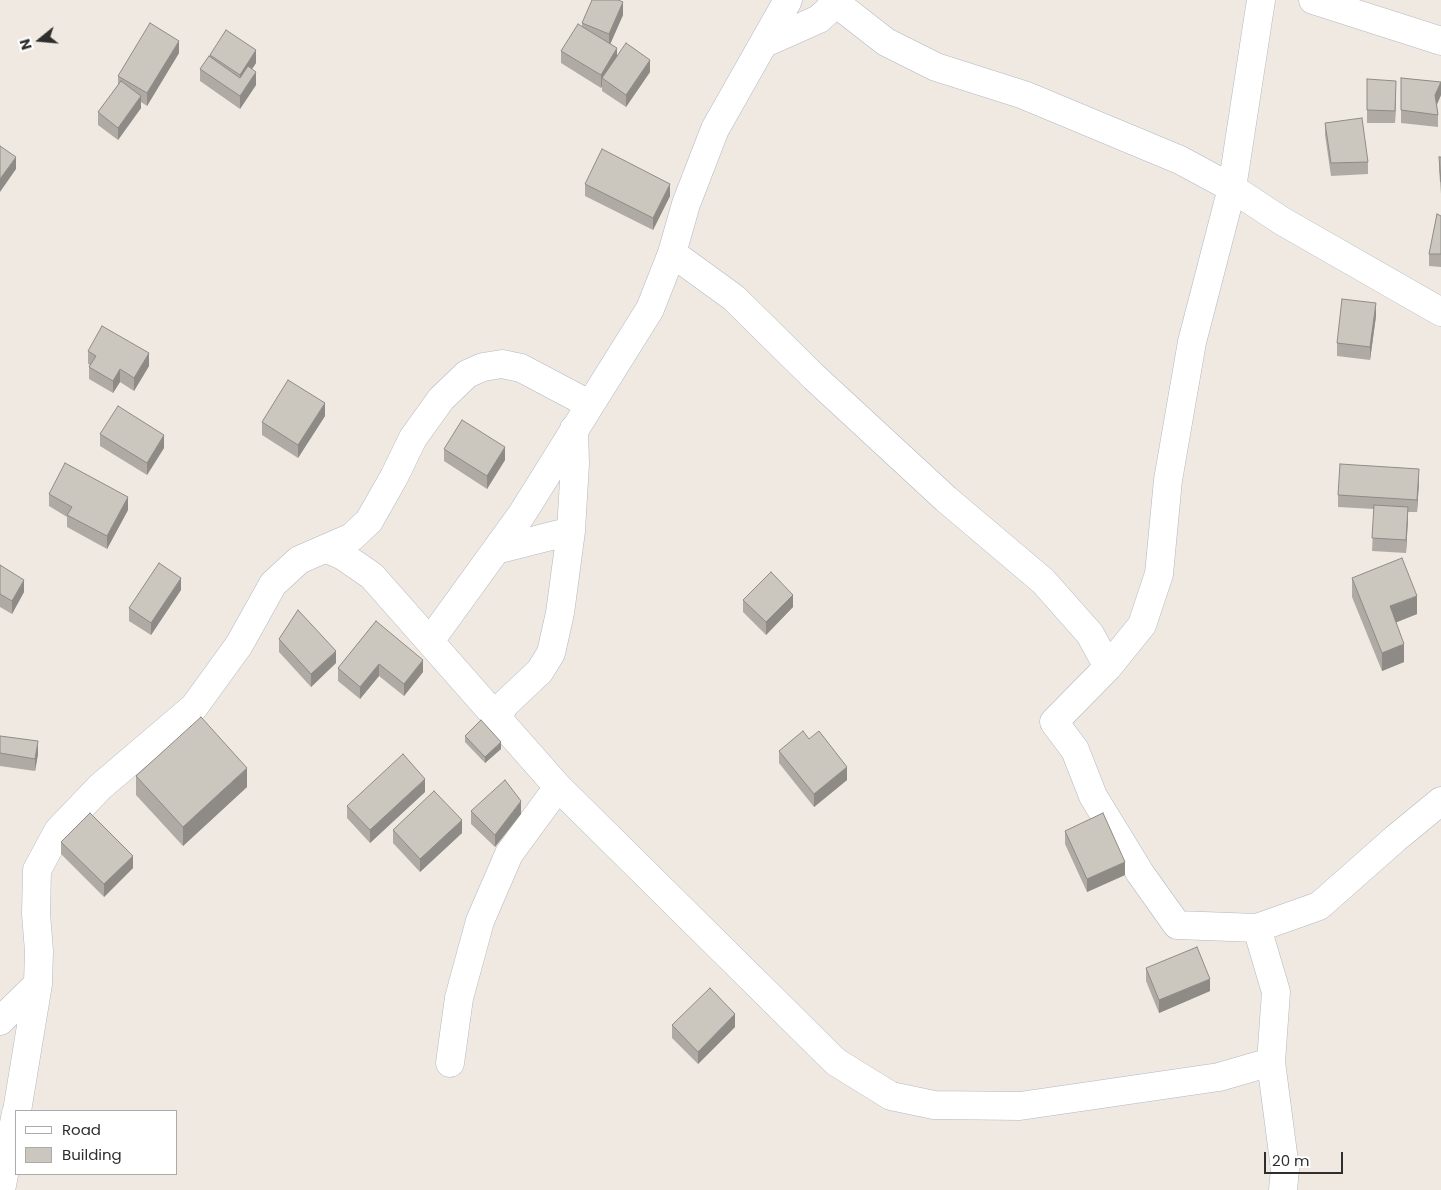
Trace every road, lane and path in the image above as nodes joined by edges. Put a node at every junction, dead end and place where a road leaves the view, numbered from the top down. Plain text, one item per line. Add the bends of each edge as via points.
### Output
1 (788, 0) edge
2 (1261, 0) edge
3 (1313, 0) edge
4 (834, 2) edge
5 (1441, 41) edge
6 (765, 43) junction
7 (1232, 188) junction
8 (672, 253) junction
9 (1440, 313) edge
10 (589, 404) junction
11 (574, 429) junction
12 (571, 531) junction
13 (327, 549) junction
14 (496, 550) junction
15 (430, 641) junction
16 (1108, 667) junction
17 (497, 720) junction
18 (558, 786) junction
19 (1441, 801) edge
20 (1257, 928) junction
21 (38, 984) junction
22 (0, 1021) edge
23 (1271, 1062) junction
24 (450, 1063) dead end
25 (16, 1110) edge
26 (15, 1117) edge
27 (1, 1190) edge
28 (1284, 1190) edge

1 - 6 street
2 - 7 street
3 - 5 street
4 - 6 street via 819,19
4 - 7 street via 886,42 936,67 1024,95 1180,160
6 - 8 street via 715,128 686,204
7 - 9 street via 1290,226
7 - 16 street via 1192,342 1168,480 1159,574 1142,625
8 - 10 street via 650,309
8 - 16 street via 734,298 939,492 1043,581 1090,634
10 - 11 street
10 - 13 street via 521,368 502,364 467,374 441,399 412,438 369,521 352,537
11 - 12 street
11 - 14 street
12 - 14 street
12 - 17 street via 551,653 540,671 504,705
13 - 15 street via 372,576
13 - 21 street via 299,560 273,584 239,645 194,707 100,787 58,831 37,870
14 - 15 street
15 - 17 street
16 - 20 street via 1054,722 1075,750 1092,796 1177,925
17 - 18 street
18 - 23 street via 836,1062 891,1096 934,1105 1020,1106 1219,1077
18 - 24 street via 509,854 480,920 459,998
19 - 20 street via 1319,906
20 - 23 street via 1276,992
21 - 22 street
21 - 25 street
23 - 28 street via 1285,1169
26 - 27 street

